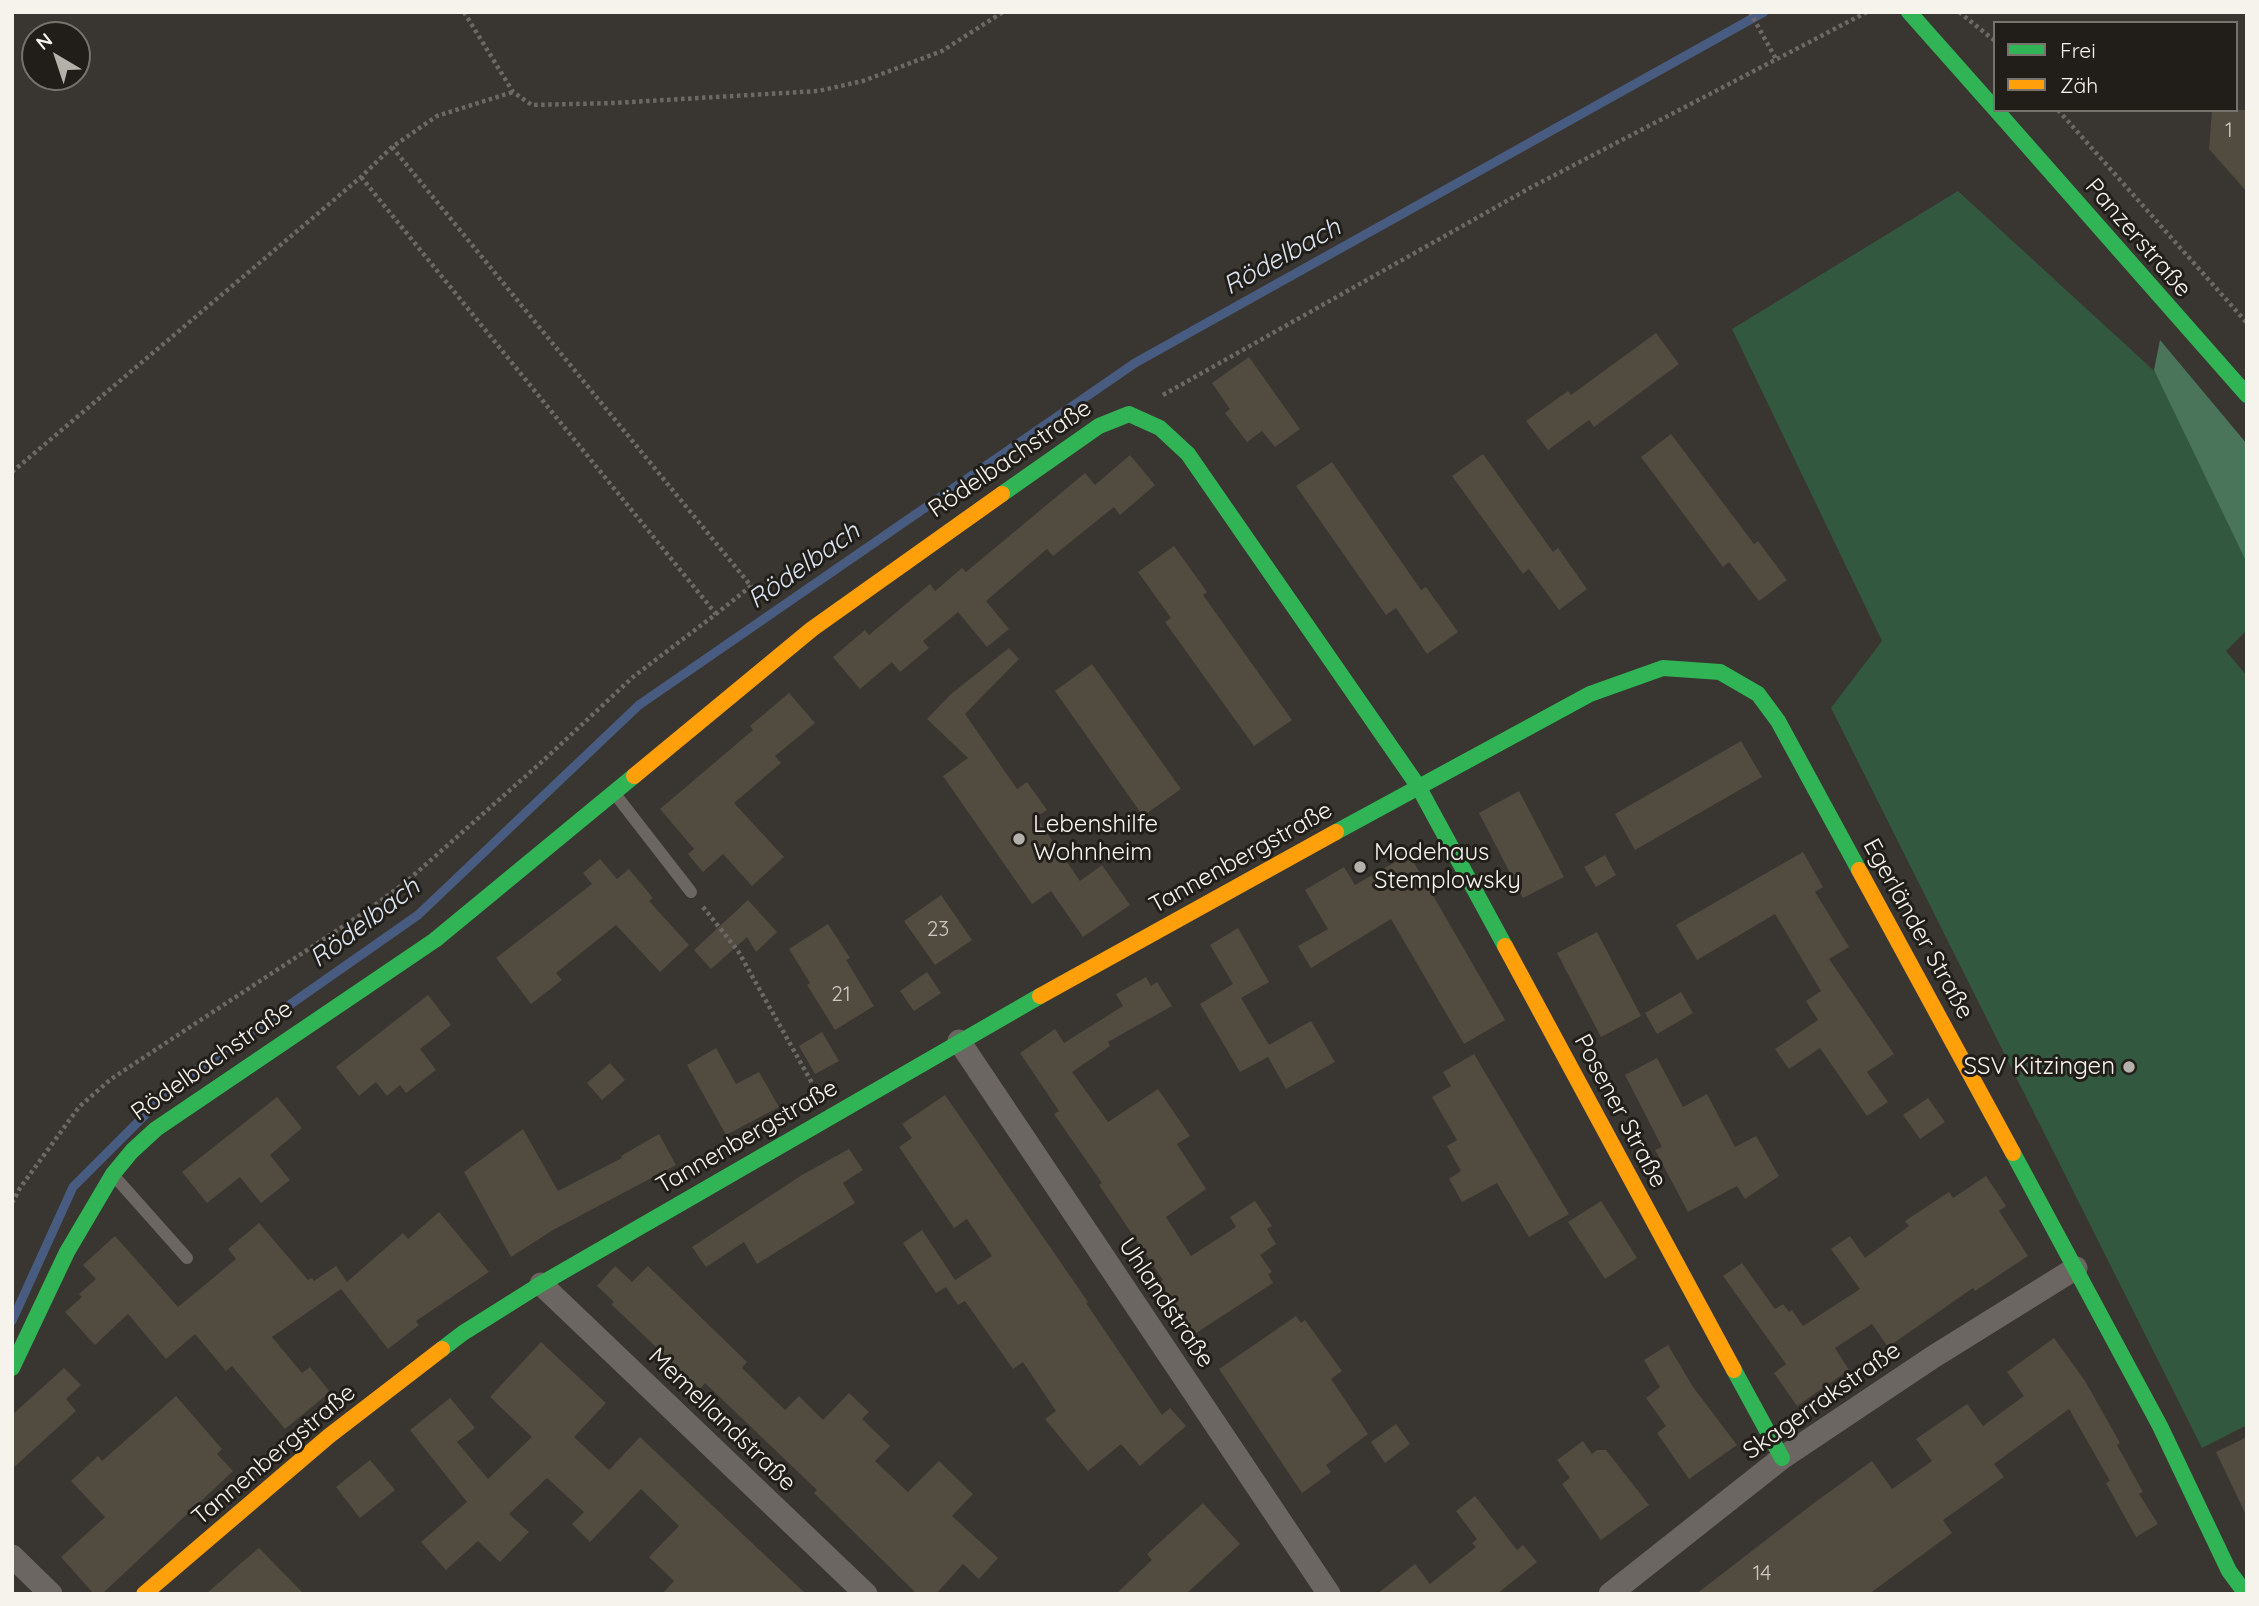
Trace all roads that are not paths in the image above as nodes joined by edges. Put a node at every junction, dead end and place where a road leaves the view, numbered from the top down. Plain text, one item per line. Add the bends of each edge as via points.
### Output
1 (1909, 12) edge
2 (1993, 108) edge
3 (1997, 112) edge
4 (2247, 395) edge
5 (1418, 786) junction
6 (614, 794) junction
7 (691, 892) road end
8 (959, 1041) junction
9 (113, 1174) junction
10 (187, 1258) dead end
11 (2076, 1268) junction
12 (541, 1284) junction
13 (12, 1368) edge
14 (1782, 1458) junction
15 (12, 1556) edge
16 (51, 1594) edge
17 (144, 1594) edge
18 (866, 1594) edge
19 (1329, 1594) edge
20 (1609, 1594) edge
21 (2245, 1594) edge

1 - 2 street, Panzerstraße
3 - 4 street, Panzerstraße
5 - 6 street, Rödelbachstraße via 1188,454 1160,428 1129,414 1099,426 812,629
5 - 8 street, Tannenbergstraße
5 - 11 street, Egerländer Straße via 1590,694 1663,668 1720,672 1758,694 1798,756
5 - 14 street, Posener Straße
6 - 7 lane
6 - 9 street, Rödelbachstraße via 435,940 156,1129
8 - 12 street, Tannenbergstraße
8 - 19 street, Uhlandstraße
9 - 10 lane
9 - 13 street, Rödelbachstraße via 66,1252
11 - 14 street, Skagerrakstraße
11 - 21 street, Egerländer Straße via 2160,1426 2229,1572
12 - 17 street, Tannenbergstraße via 463,1333 329,1436
12 - 18 street, Memellandstraße
14 - 20 street, Skagerrakstraße
15 - 16 street

